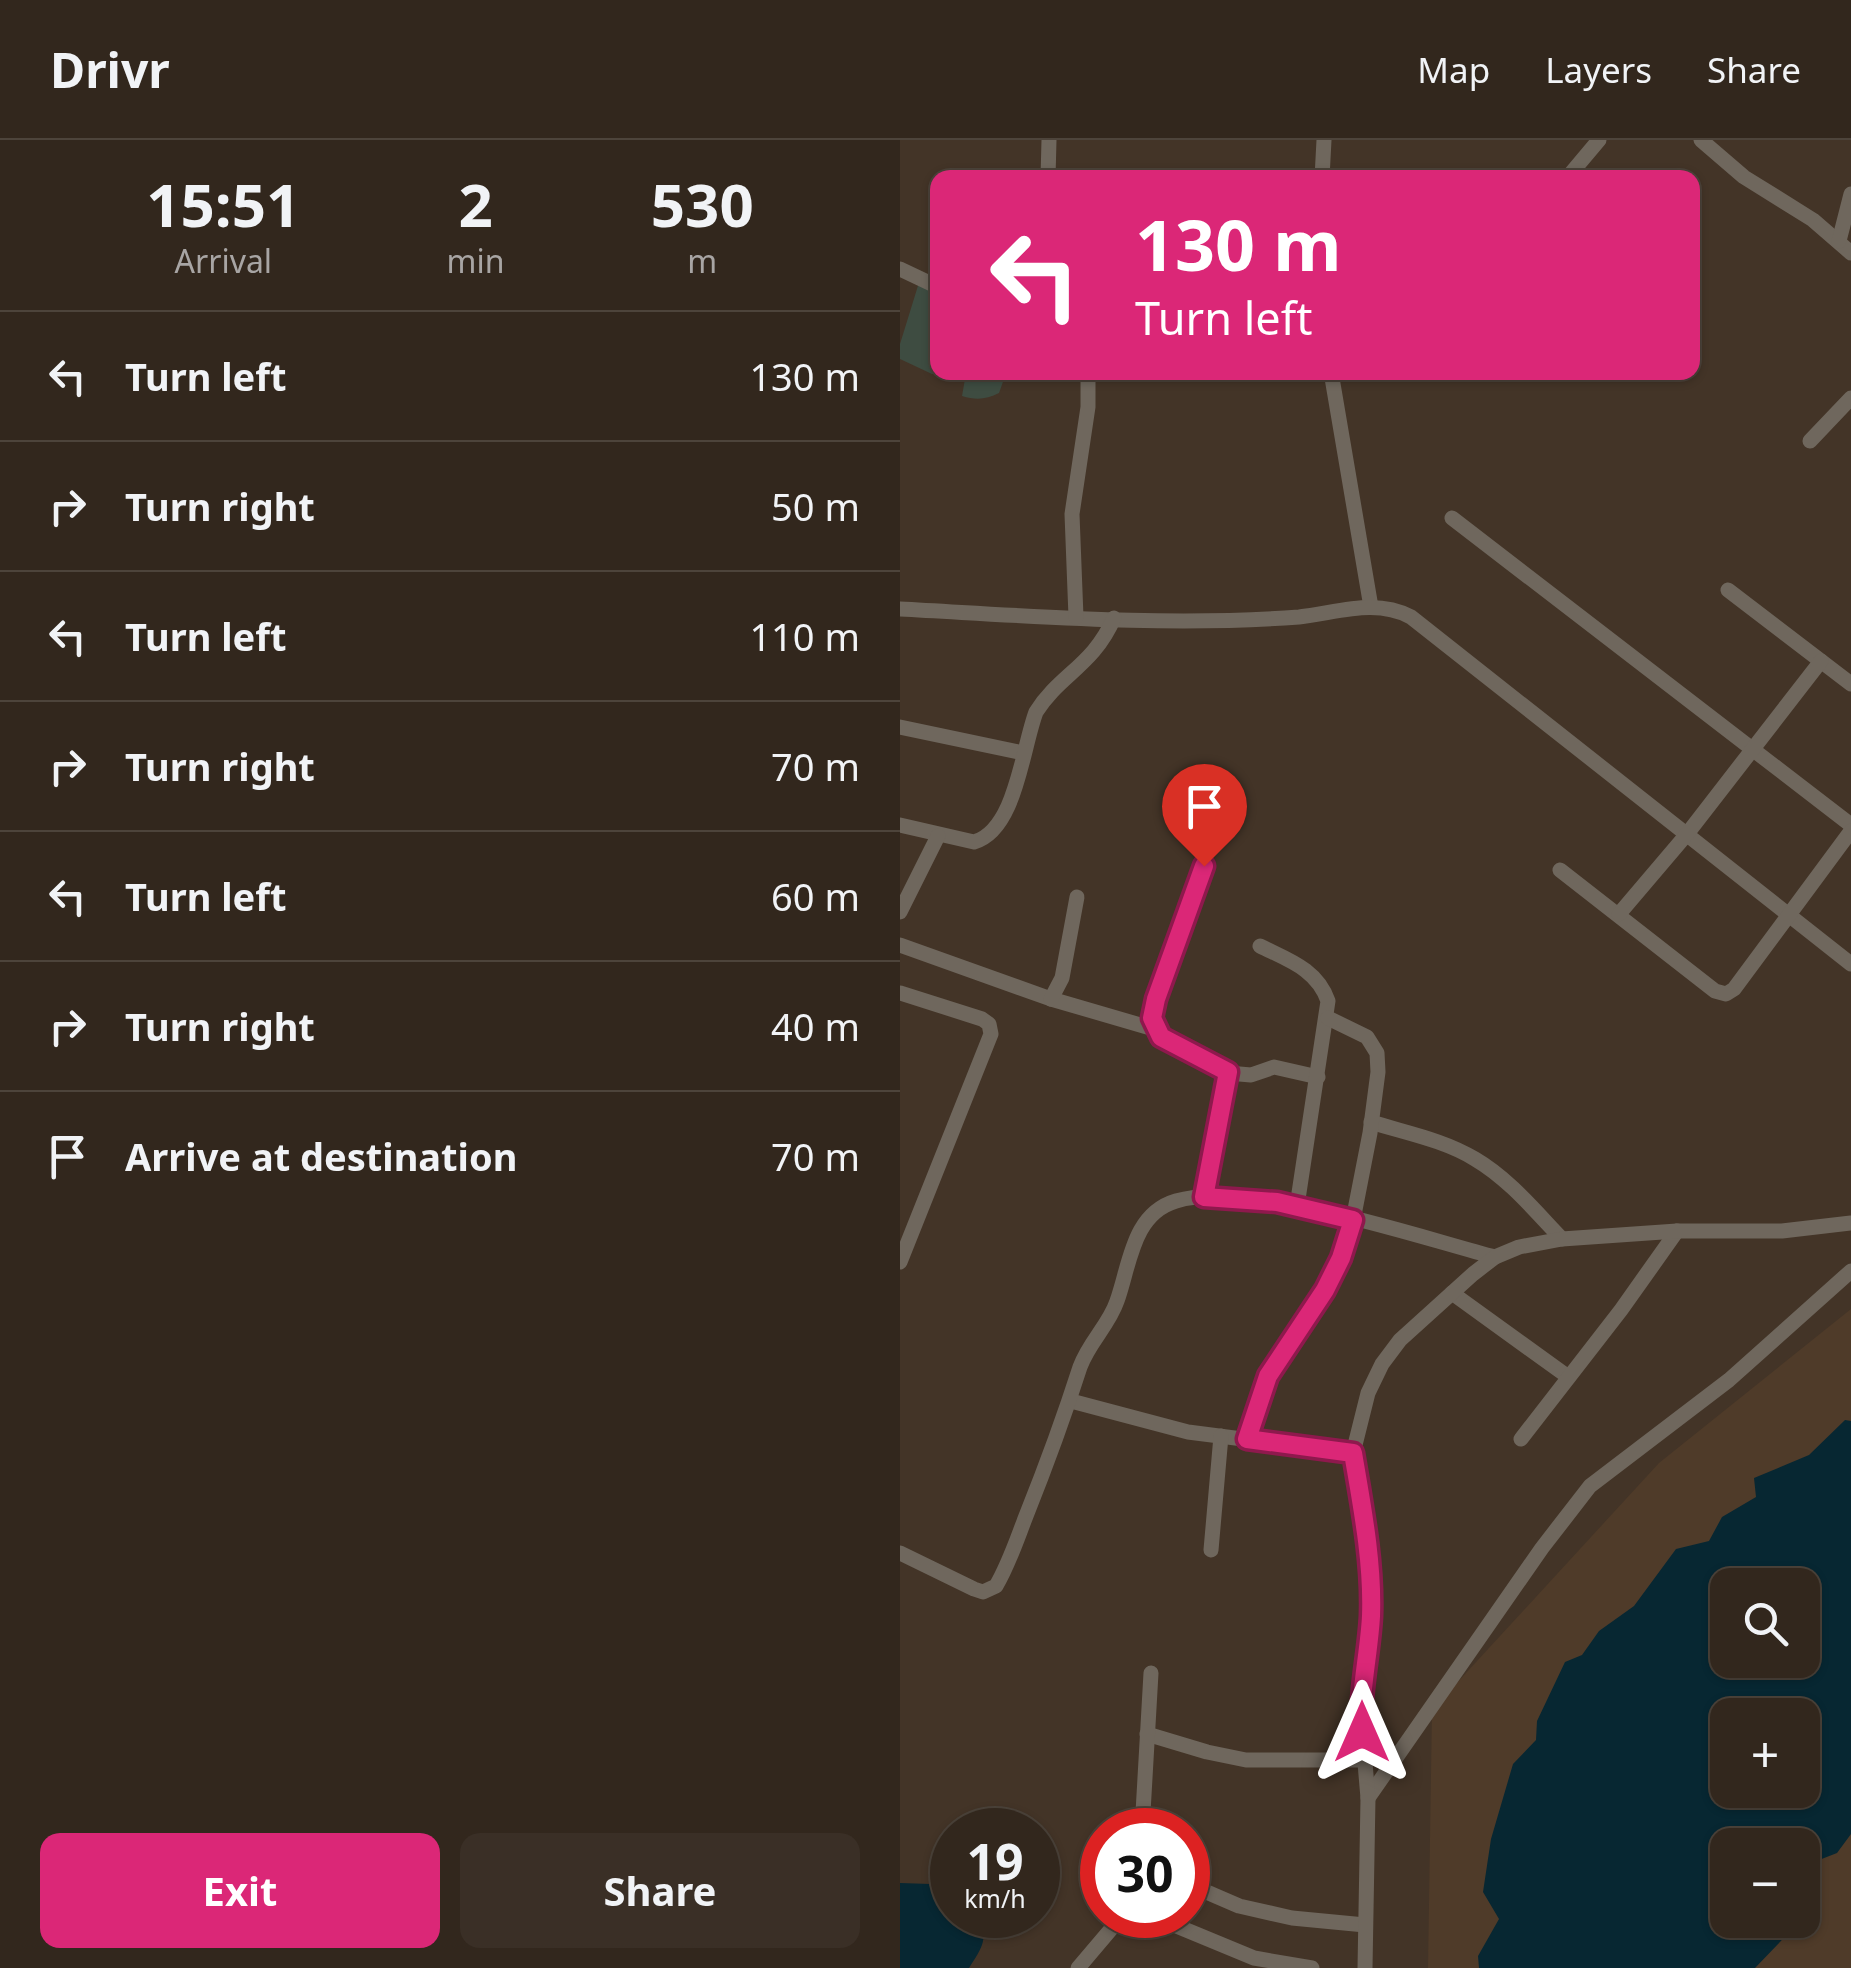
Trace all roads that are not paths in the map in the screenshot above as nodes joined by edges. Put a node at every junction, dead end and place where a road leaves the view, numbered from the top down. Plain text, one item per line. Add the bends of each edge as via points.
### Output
1 (1049, 140) edge
2 (1324, 140) edge
3 (1599, 140) edge
4 (1702, 140) edge
5 (1580, 163) junction
6 (1048, 170) edge
7 (1322, 170) edge
8 (1574, 170) edge
9 (1586, 170) edge
10 (1851, 194) edge
11 (1845, 247) edge
12 (900, 269) edge
13 (930, 283) edge
14 (1088, 380) edge
15 (1332, 380) edge
16 (1851, 398) edge
17 (1810, 441) dead end
18 (1452, 518) dead end
19 (1728, 590) dead end
20 (1371, 607) junction
21 (900, 609) edge
22 (1076, 617) junction
23 (1114, 618) junction
24 (1821, 661) junction
25 (1851, 684) edge
26 (900, 727) edge
27 (1752, 749) junction
28 (1023, 753) junction
29 (900, 825) edge
30 (1851, 828) edge
31 (1686, 834) junction
32 (938, 836) junction
33 (1204, 866) dead end
34 (1560, 870) dead end
35 (1078, 896) dead end
36 (900, 912) edge
37 (1619, 914) junction
38 (1786, 914) junction
39 (900, 945) edge
40 (1260, 946) dead end
41 (1851, 964) edge
42 (900, 993) edge
43 (1051, 999) junction
44 (1328, 1018) junction
45 (1154, 1029) junction
46 (1228, 1072) junction
47 (1318, 1078) junction
48 (1372, 1122) junction
49 (1204, 1197) junction
50 (1297, 1206) junction
51 (1353, 1220) junction
52 (1851, 1223) edge
53 (1677, 1231) junction
54 (1562, 1238) junction
55 (1494, 1257) junction
56 (900, 1262) edge
57 (1851, 1271) edge
58 (1452, 1294) junction
59 (1566, 1376) junction
60 (1070, 1401) junction
61 (1221, 1436) junction
62 (1247, 1439) junction
63 (1521, 1439) dead end
64 (1353, 1453) junction
65 (1211, 1550) dead end
66 (900, 1553) edge
67 (1151, 1673) dead end
68 (1147, 1734) junction
69 (1365, 1760) junction
70 (1368, 1798) junction
71 (1143, 1808) edge
72 (1210, 1893) edge
73 (1364, 1926) junction
74 (1103, 1938) edge
75 (1206, 1938) edge
76 (1078, 1968) edge
77 (1312, 1968) edge
78 (1365, 1968) edge

1 - 6 street
2 - 7 street
3 - 5 street
4 - 11 street
5 - 8 street
5 - 9 street
10 - 11 street
12 - 13 street
14 - 22 street via 1072,514
15 - 20 street
16 - 17 street
18 - 27 street
19 - 24 street
20 - 23 street via 1299,616
20 - 31 street via 1412,618
21 - 22 street
22 - 23 street
23 - 28 street via 1088,660 1044,700
24 - 25 street
24 - 27 street
26 - 28 street
27 - 30 street
27 - 31 street
28 - 32 street via 1009,806 986,839
29 - 32 street
30 - 38 street
31 - 37 street
31 - 38 street
32 - 36 street
33 - 45 street via 1156,999
34 - 37 street
35 - 43 street via 1062,978
37 - 38 street via 1726,994
38 - 41 street
39 - 43 street
40 - 44 street via 1316,978
42 - 56 street via 982,1019 991,1034
43 - 45 street
44 - 47 street
44 - 48 street via 1367,1037 1377,1053
45 - 46 street
46 - 47 street via 1251,1075 1274,1066
46 - 49 street
47 - 50 street
48 - 51 street
48 - 54 street via 1475,1159
49 - 50 street
49 - 60 street via 1177,1201 1146,1222
50 - 51 street
51 - 55 street
51 - 62 street via 1325,1290 1268,1376
52 - 53 street
53 - 54 street
53 - 59 street
54 - 55 street
55 - 58 street
57 - 70 street via 1730,1380 1590,1486
58 - 59 street
58 - 64 street via 1382,1364
59 - 63 street
60 - 61 street
60 - 66 street via 996,1586 974,1590
61 - 62 street
61 - 65 street
62 - 64 street
64 - 69 street via 1371,1614 1360,1705
67 - 68 street
68 - 69 street via 1246,1760
68 - 71 street
69 - 70 street
70 - 73 street
72 - 73 street via 1292,1918
73 - 78 street
74 - 76 street
75 - 77 street via 1254,1958

